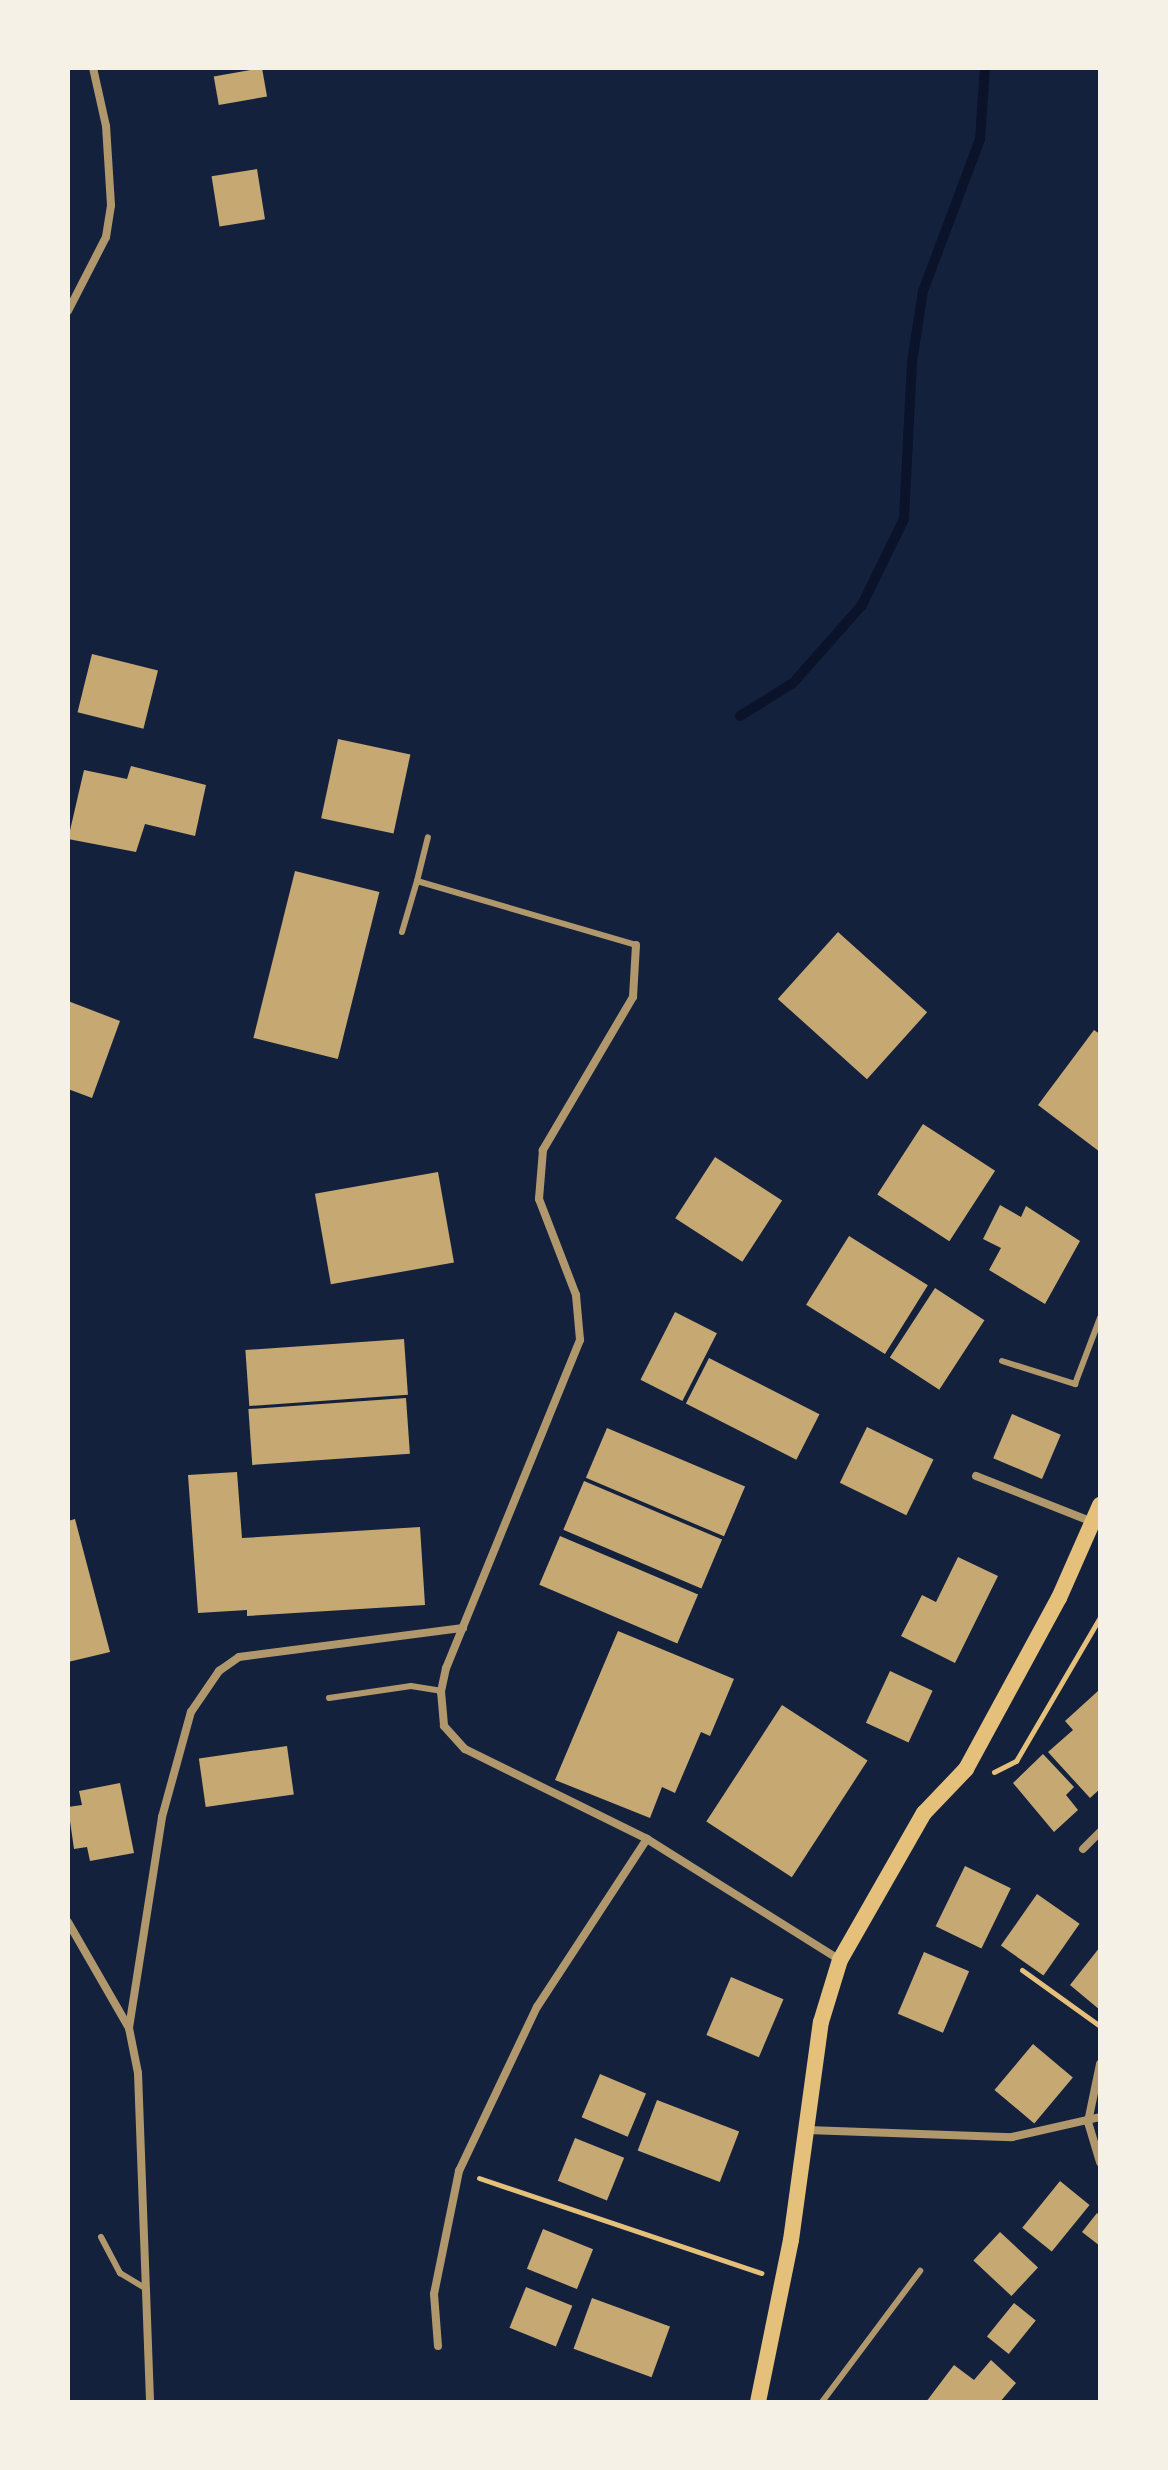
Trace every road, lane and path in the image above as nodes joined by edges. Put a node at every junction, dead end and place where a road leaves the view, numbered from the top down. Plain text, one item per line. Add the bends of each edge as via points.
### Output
1 (93, 68) edge
2 (68, 311) edge
3 (428, 837) dead end
4 (417, 881) junction
5 (402, 932) dead end
6 (636, 945) joint
7 (1100, 1318) edge
8 (1002, 1361) dead end
9 (976, 1476) dead end
10 (1100, 1505) edge
11 (1094, 1523) junction
12 (1100, 1617) edge
13 (463, 1628) junction
14 (441, 1691) junction
15 (329, 1698) dead end
16 (966, 1769) junction
17 (1100, 1832) edge
18 (647, 1839) junction
19 (1083, 1849) dead end
20 (68, 1922) edge
21 (840, 1960) junction
22 (1022, 1970) dead end
23 (1100, 2026) edge
24 (129, 2028) junction
25 (1100, 2064) edge
26 (1100, 2117) edge
27 (1088, 2122) junction
28 (807, 2130) junction
29 (1100, 2162) edge
30 (459, 2171) junction
31 (101, 2237) dead end
32 (920, 2271) dead end
33 (784, 2281) junction
34 (147, 2289) junction
35 (438, 2346) dead end
36 (150, 2402) edge
37 (758, 2402) edge
38 (822, 2402) edge

1 - 2 street via 106,126 111,205 106,237
3 - 4 lane
4 - 5 lane
4 - 6 lane
6 - 13 street via 633,997 553,1128 539,1178 543,1212 576,1295 580,1340
7 - 8 lane via 1075,1384
9 - 11 street
10 - 11 main road
11 - 16 main road
12 - 16 path via 1016,1761 985,1776
13 - 14 street
13 - 24 street via 239,1657 219,1671 191,1712 176,1762 142,1927 138,1995
14 - 15 lane via 411,1686
14 - 18 street via 444,1726 465,1749
16 - 21 main road via 924,1813
17 - 19 street
18 - 21 street
18 - 30 street via 537,2007
20 - 24 street
21 - 28 main road via 821,2022
22 - 23 path
24 - 34 street via 143,2115
25 - 27 street
26 - 27 street
27 - 28 street via 1012,2137
27 - 29 street
28 - 33 main road
30 - 33 path
30 - 35 street via 434,2294
31 - 34 lane via 120,2273
32 - 38 lane
33 - 37 main road
34 - 36 street

